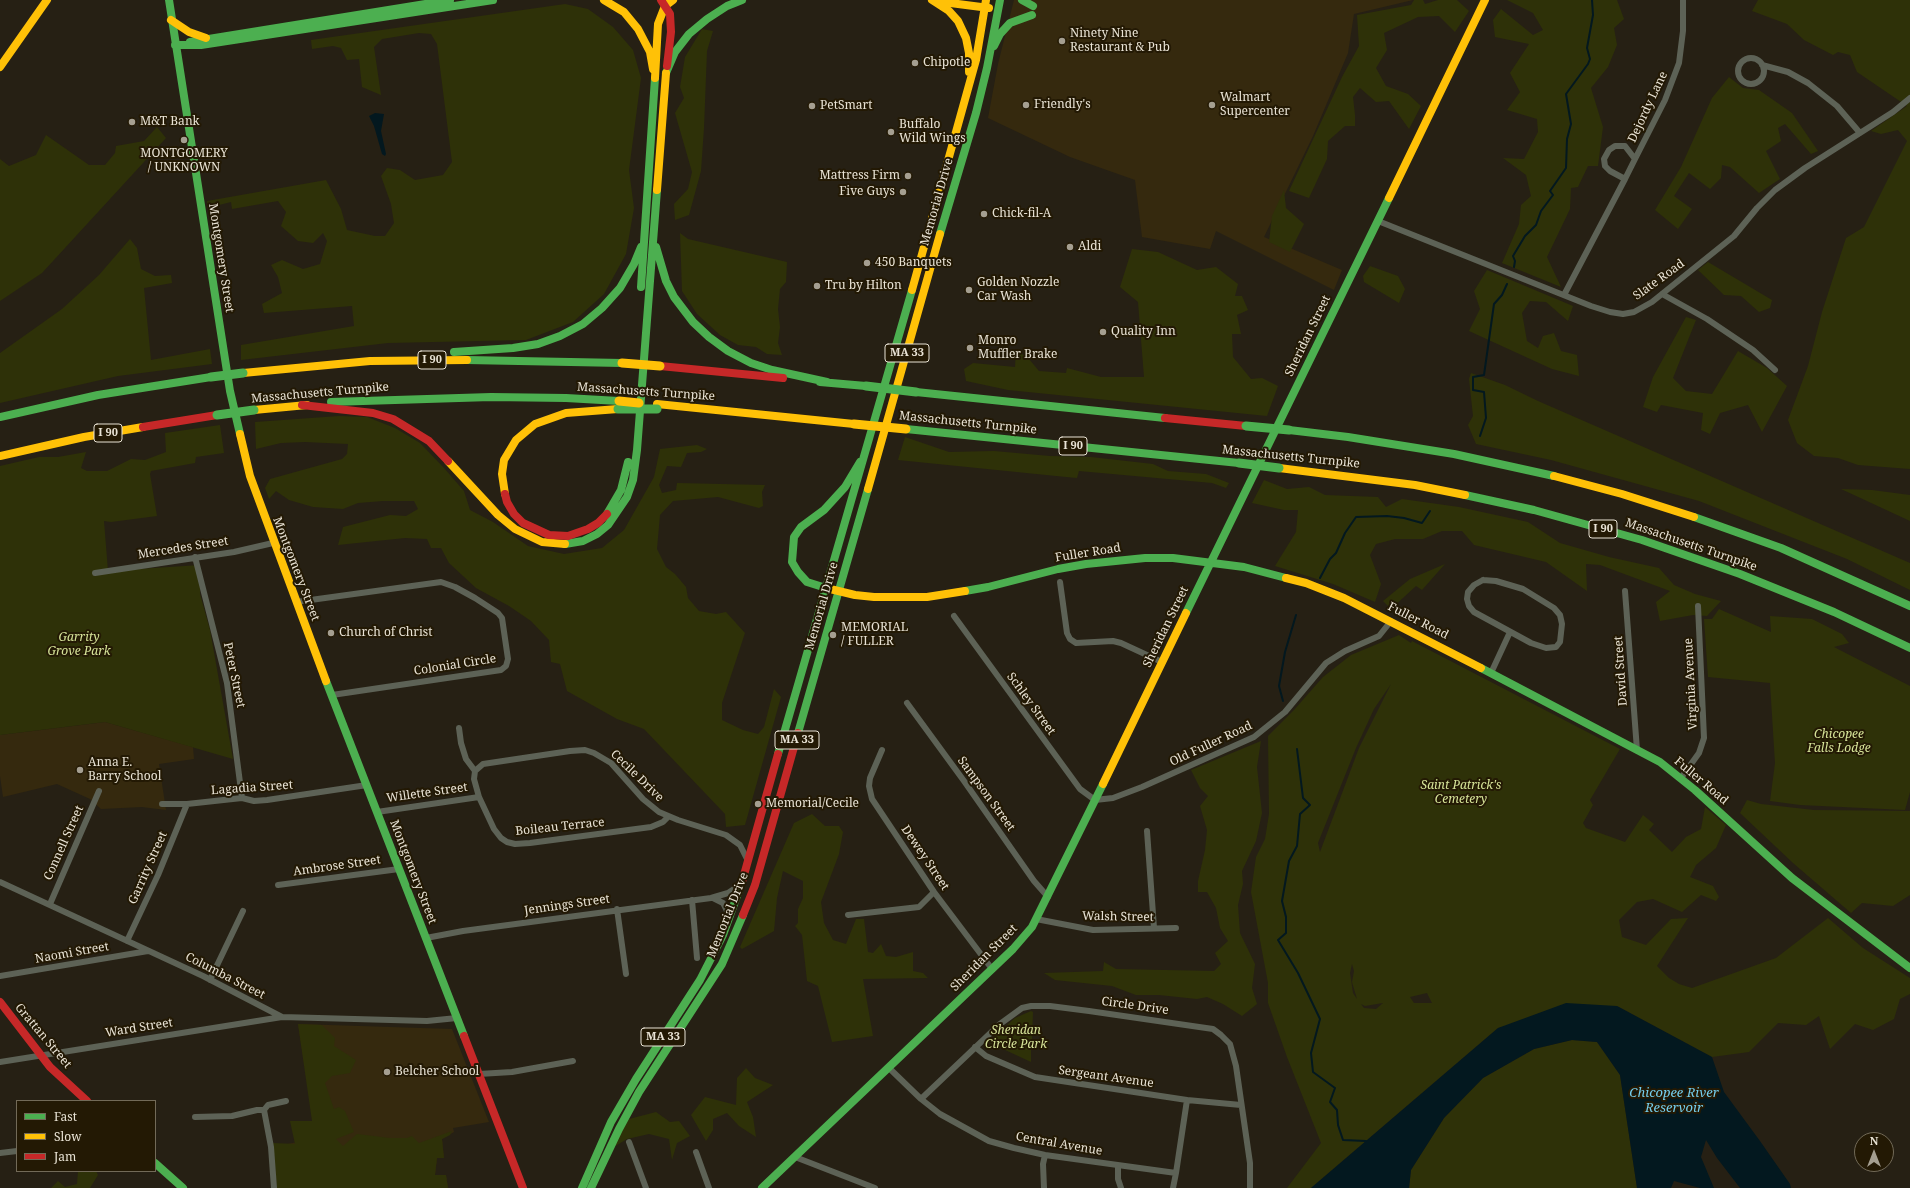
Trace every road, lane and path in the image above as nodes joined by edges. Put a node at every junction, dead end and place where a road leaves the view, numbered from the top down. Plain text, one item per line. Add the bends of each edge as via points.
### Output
1 (47, 0) edge
2 (169, 0) edge
3 (450, 0) edge
4 (493, 0) edge
5 (604, 0) edge
6 (673, 0) edge
7 (742, 0) edge
8 (931, 0) edge
9 (1022, 0) edge
10 (1485, 0) edge
11 (1683, 0) edge
12 (663, 3) edge
13 (998, 3) edge
14 (986, 4) edge
15 (171, 20) junction
16 (206, 38) junction
17 (175, 45) junction
18 (990, 52) junction
19 (1762, 65) junction
20 (0, 67) edge
21 (666, 73) junction
22 (655, 78) junction
23 (970, 84) junction
24 (1910, 98) edge
25 (1860, 133) junction
26 (1635, 160) junction
27 (1625, 179) junction
28 (1378, 221) junction
29 (932, 222) junction
30 (942, 227) junction
31 (649, 236) junction
32 (1662, 294) junction
33 (1564, 295) junction
34 (370, 360) junction
35 (1775, 370) dead end
36 (827, 382) junction
37 (302, 405) junction
38 (619, 405) junction
39 (0, 417) edge
40 (868, 448) junction
41 (0, 456) edge
42 (274, 543) junction
43 (195, 557) junction
44 (1211, 562) junction
45 (95, 574) dead end
46 (1060, 582) dead end
47 (826, 588) junction
48 (1625, 591) dead end
49 (838, 592) junction
50 (296, 602) junction
51 (1698, 606) dead end
52 (1910, 606) edge
53 (954, 616) dead end
54 (1391, 621) junction
55 (1510, 632) junction
56 (1910, 648) edge
57 (1162, 662) junction
58 (1491, 673) junction
59 (332, 695) junction
60 (907, 703) dead end
61 (459, 728) dead end
62 (882, 750) dead end
63 (1637, 750) junction
64 (475, 771) junction
65 (1681, 778) junction
66 (367, 785) junction
67 (99, 791) dead end
68 (480, 797) junction
69 (242, 798) junction
70 (1095, 800) junction
71 (162, 804) dead end
72 (187, 804) junction
73 (377, 812) junction
74 (668, 817) junction
75 (1147, 831) dead end
76 (748, 861) junction
77 (399, 869) junction
78 (0, 882) edge
79 (278, 885) dead end
80 (741, 885) junction
81 (934, 892) junction
82 (1048, 897) junction
83 (711, 898) junction
84 (692, 900) junction
85 (50, 904) junction
86 (618, 909) junction
87 (243, 911) dead end
88 (848, 915) dead end
89 (730, 917) junction
90 (1036, 919) junction
91 (1154, 928) junction
92 (1176, 928) dead end
93 (426, 938) junction
94 (127, 941) junction
95 (148, 951) junction
96 (697, 958) dead end
97 (1910, 968) edge
98 (992, 969) junction
99 (626, 974) dead end
100 (0, 976) edge
101 (210, 980) junction
102 (0, 1002) edge
103 (282, 1017) junction
104 (457, 1018) junction
105 (975, 1047) junction
106 (41, 1054) junction
107 (573, 1061) dead end
108 (0, 1062) edge
109 (889, 1068) junction
110 (479, 1074) junction
111 (921, 1099) junction
112 (86, 1100) edge
113 (1187, 1100) junction
114 (286, 1101) dead end
115 (1241, 1105) junction
116 (264, 1110) junction
117 (195, 1116) dead end
118 (629, 1142) dead end
119 (16, 1151) edge
120 (696, 1152) dead end
121 (0, 1153) edge
122 (1045, 1155) junction
123 (795, 1157) junction
124 (156, 1164) edge
125 (1118, 1165) junction
126 (1176, 1173) junction
127 (183, 1188) edge
128 (274, 1188) edge
129 (524, 1188) edge
130 (582, 1188) edge
131 (591, 1188) edge
132 (646, 1188) edge
133 (709, 1188) edge
134 (762, 1188) edge
135 (875, 1188) edge
136 (1044, 1188) edge
137 (1121, 1188) edge
138 (1173, 1188) edge
139 (1250, 1188) edge

1 - 20 main road
2 - 15 main road, Montgomery Street
3 - 16 main road
4 - 17 main road via 201,45
5 - 22 main road via 624,12 638,29 650,52
6 - 12 main road
7 - 21 main road via 727,6 689,34 675,52
8 - 14 main road
8 - 23 main road via 949,11 958,21 966,38
9 - 18 main road via 1032,11 1010,23
10 - 28 main road, Sheridan Street
11 - 26 street, Dejordy Lane via 1679,63 1665,100
12 - 21 main road via 670,14 671,23
12 - 22 main road via 658,24
13 - 14 main road
13 - 18 main road, Memorial Drive / MA 33
14 - 23 main road, Memorial Drive / MA 33
15 - 16 main road via 189,32
15 - 17 main road, Montgomery Street
16 - 17 main road
17 - 42 main road, Montgomery Street via 238,430 250,476
18 - 30 main road, Memorial Drive / MA 33 via 976,113
19 - 19 street via 1756,60 1745,60 1740,66 1741,78 1747,83 1756,83 1764,73
19 - 25 street via 1788,72 1808,83 1837,106
21 - 31 main road
22 - 31 main road
23 - 29 main road, Memorial Drive / MA 33
24 - 25 street, Slate Road
25 - 32 street, Slate Road via 1775,190 1734,236
26 - 27 street
26 - 27 street, Dejordy Lane via 1625,146 1615,146 1604,159 1605,166 1610,171
27 - 33 street
28 - 33 street, Slate Road
28 - 44 main road, Sheridan Street
29 - 30 main road
29 - 40 main road, Memorial Drive / MA 33
30 - 49 main road, Memorial Drive / MA 33
31 - 34 main road via 634,264 602,308 583,324 560,336 538,344 513,348
31 - 36 main road via 674,297 693,322 709,337 751,363
31 - 37 main road via 638,443 633,480 627,497 608,525 583,541 569,544 542,542 515,529 498,515 429,441 393,419 358,411
31 - 38 main road via 631,439 627,472 621,490 615,503 598,523 578,533 568,536 549,535 523,523 511,508 503,486 504,460 516,440 535,424 554,417
32 - 33 street, Slate Road via 1634,312 1623,314 1591,306
32 - 35 street via 1707,319 1753,350
34 - 36 main road, I 90, bridge via 503,359 622,363
34 - 39 main road, I 90, bridge via 211,377 98,395
36 - 52 main road, I 90, bridge via 1289,430 1454,454 1526,469 1674,510 1781,548
37 - 38 main road, Massachusetts Turnpike / I 90 via 492,397 566,398
37 - 41 main road, Massachusetts Turnpike / I 90, bridge via 217,415 84,437
38 - 56 main road, Massachusetts Turnpike / I 90, bridge via 696,408 906,429 1360,477 1445,491 1534,510 1688,555 1834,612
40 - 47 main road, Memorial Drive / MA 33
40 - 47 main road, Fuller Road via 845,487 824,510 801,527 794,537 792,562 798,572 807,582
42 - 43 street, Mercedes Street
42 - 50 main road, Montgomery Street
43 - 45 street, Mercedes Street
43 - 69 street, Peter Street via 226,683
44 - 49 main road, Fuller Road via 1173,558 1112,560 1058,569 988,587 927,598 880,598
44 - 54 main road, Fuller Road via 1259,570 1306,583
44 - 57 main road, Sheridan Street
46 - 57 street via 1070,639 1076,643 1121,643
47 - 49 main road, Fuller Road
47 - 76 main road, Memorial Drive / MA 33
48 - 63 street, David Street
49 - 131 main road, Memorial Drive / MA 33 via 755,885 745,912 713,978 628,1111
50 - 59 main road, Montgomery Street
50 - 59 street, Colonial Circle via 441,582 475,598 502,618 508,659 506,666 501,670
51 - 65 street, Virginia Avenue via 1704,738 1699,753
53 - 70 street, Schley Street via 1080,789
54 - 58 main road, Fuller Road
54 - 70 street, Old Fuller Road via 1379,636 1345,651 1326,664 1285,712 1254,738 1142,787 1113,798
55 - 55 street via 1474,612 1469,606 1468,592 1474,584 1483,580 1496,581 1523,589 1554,608 1560,615 1562,633 1556,647 1546,648
55 - 58 street
57 - 70 main road, Sheridan Street
58 - 63 main road, Fuller Road
59 - 66 main road, Montgomery Street
60 - 82 street, Sampson Street
61 - 64 street, Boileau Terrace via 466,759
62 - 81 street, Dewey Street via 870,778 872,799
63 - 65 main road, Fuller Road via 1660,762
64 - 68 street, Boileau Terrace via 474,779
64 - 74 street, Cecile Drive via 483,764 570,751 589,751 611,763 643,799
65 - 97 main road, Fuller Road via 1792,878
66 - 69 street, Lagadia Street via 267,800 254,801
66 - 73 main road, Montgomery Street
67 - 85 street, Connell Street
68 - 73 street, Willette Street
68 - 74 street, Boileau Terrace via 498,835 515,844 652,827
69 - 72 street, Lagadia Street
70 - 82 main road, Sheridan Street
71 - 72 street, Lagadia Street
72 - 94 street, Garrity Street
73 - 77 main road, Montgomery Street
74 - 76 street, Cecile Drive via 726,835 740,845
75 - 91 street
76 - 80 main road, Memorial Drive / MA 33
77 - 79 street, Ambrose Street
77 - 93 main road, Montgomery Street
78 - 85 street, Columba Street
80 - 83 street, Jennings Street via 728,893
80 - 89 main road, Memorial Drive / MA 33
81 - 88 street via 920,907
81 - 98 street, Dewey Street
82 - 90 main road, Sheridan Street
83 - 84 street, Jennings Street
83 - 89 street via 723,903
84 - 86 street, Jennings Street
84 - 96 street
85 - 94 street, Columba Street
86 - 93 street, Jennings Street
86 - 99 street
87 - 101 street
89 - 130 main road, Memorial Drive / MA 33 via 700,980 619,1108
90 - 91 street, Walsh Street via 1093,930
90 - 98 main road, Sheridan Street via 1013,949
91 - 92 street, Walsh Street
93 - 104 main road, Montgomery Street
94 - 95 street, Columba Street
95 - 100 street, Naomi Street
95 - 101 street, Columba Street
98 - 109 main road, Sheridan Street
101 - 103 street, Columba Street
102 - 106 main road, Grattan Street
103 - 104 street, Columba Street via 427,1021
103 - 106 street, Ward Street
104 - 110 main road, Montgomery Street
105 - 111 street, Circle Drive
105 - 113 street, Sergeant Avenue via 986,1056 1035,1077
105 - 115 street, Circle Drive via 1012,1015 1022,1008 1031,1006 1082,1010 1213,1029 1230,1044 1236,1066
106 - 108 street, Ward Street
106 - 112 main road, Grattan Street via 50,1067
107 - 110 street via 512,1072
109 - 111 street, Central Avenue
109 - 123 main road, Sheridan Street
110 - 129 main road, Montgomery Street
111 - 122 street, Central Avenue via 940,1114 989,1141
113 - 115 street, Sergeant Avenue
113 - 126 street
114 - 116 street via 268,1105
115 - 139 street, Circle Drive via 1250,1163
116 - 117 street via 232,1116
116 - 128 street
118 - 132 street
119 - 121 street
120 - 133 street
122 - 125 street, Central Avenue
122 - 136 street
123 - 134 main road, Sheridan Street
123 - 135 street
124 - 127 main road
125 - 126 street, Central Avenue
125 - 137 street
126 - 138 street

